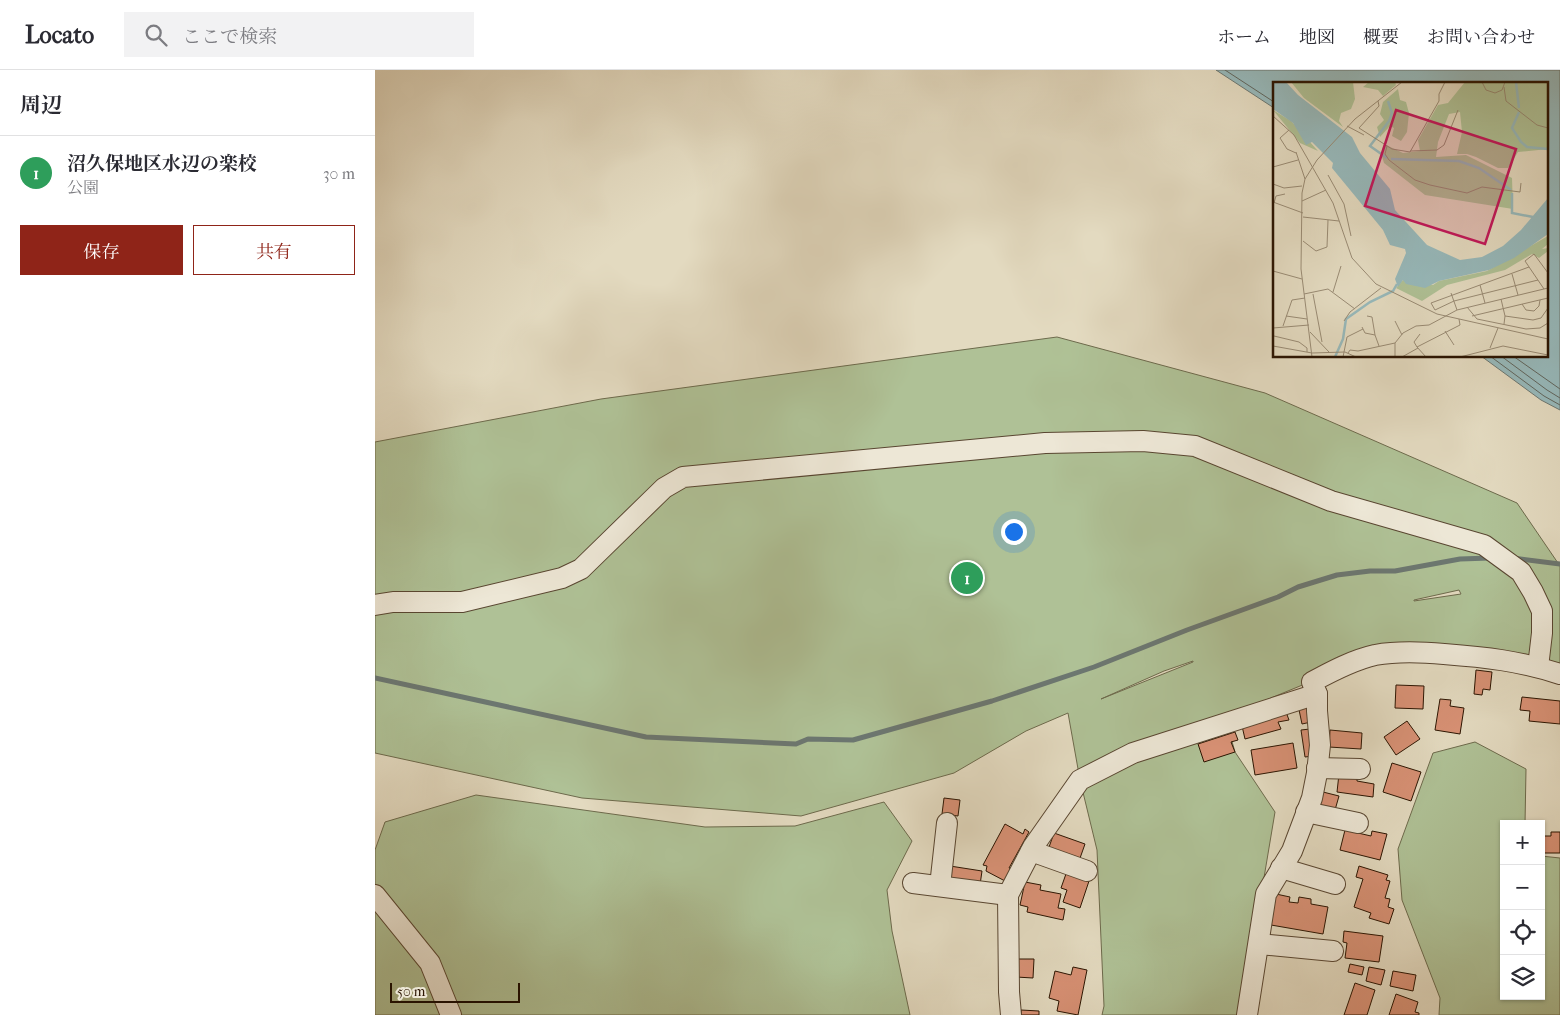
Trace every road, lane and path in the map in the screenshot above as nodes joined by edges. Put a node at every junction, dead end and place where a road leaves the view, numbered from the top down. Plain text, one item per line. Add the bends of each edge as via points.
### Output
1 (375, 605) edge
2 (1538, 667) junction
3 (1560, 674) edge
4 (1317, 694) junction
5 (1317, 768) junction
6 (1360, 769) dead end
7 (1307, 812) junction
8 (1358, 822) dead end
9 (947, 824) dead end
10 (1031, 851) junction
11 (1281, 868) junction
12 (1087, 871) dead end
13 (913, 883) dead end
14 (1335, 884) dead end
15 (941, 886) junction
16 (375, 895) edge
17 (1008, 895) junction
18 (1259, 944) junction
19 (1333, 952) dead end
20 (451, 1015) edge
21 (1011, 1015) edge
22 (1247, 1015) edge

1 - 2 street via 462,602 562,578 581,569 664,488 683,476 1045,443 1143,441 1195,446 1331,501 1484,545 1521,572 1542,611
2 - 3 street
2 - 4 street via 1491,657 1419,652 1375,655 1338,668 1312,682
4 - 5 street via 1320,745
4 - 10 street via 1133,753 1080,780
5 - 6 street
5 - 7 street
7 - 8 street
7 - 11 street
9 - 15 street
10 - 12 street
10 - 17 street
11 - 14 street
11 - 18 street via 1266,894
13 - 15 street
15 - 17 street
16 - 20 street via 430,963
17 - 21 street
18 - 19 street
18 - 22 street

